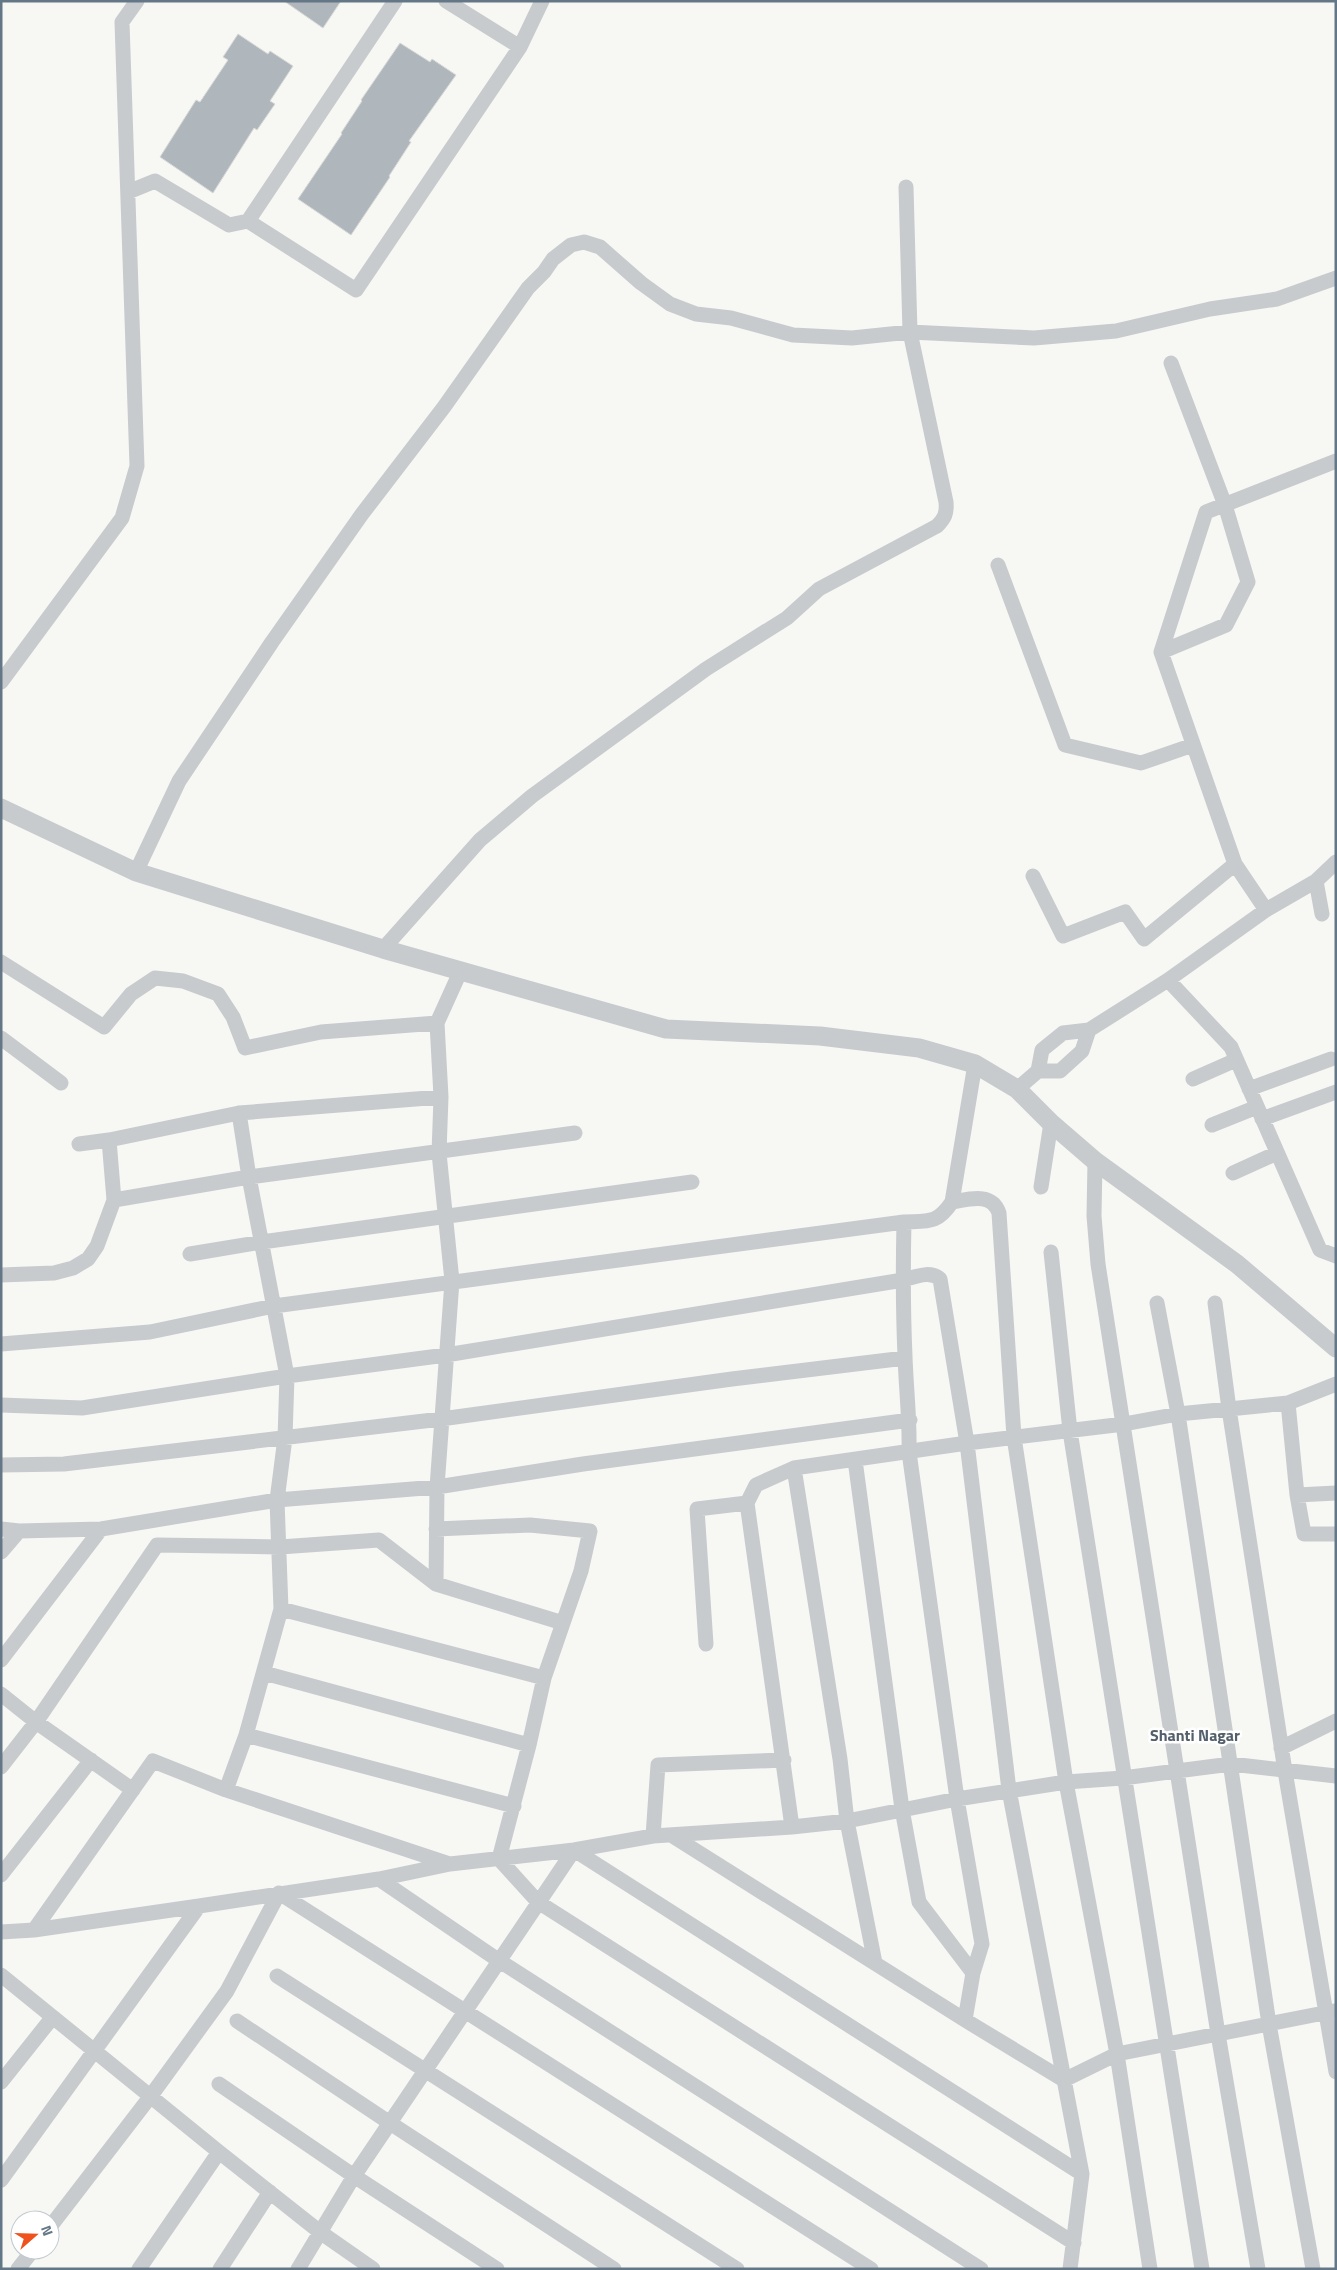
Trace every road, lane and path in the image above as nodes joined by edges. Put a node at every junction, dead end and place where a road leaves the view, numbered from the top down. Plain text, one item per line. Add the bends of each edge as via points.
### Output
1 (137, 1) edge
2 (395, 1) edge
3 (446, 1) edge
4 (542, 1) edge
5 (520, 47) junction
6 (906, 188) dead end
7 (128, 192) junction
8 (248, 221) junction
9 (1336, 278) edge
10 (910, 332) junction
11 (1171, 364) dead end
12 (1336, 460) edge
13 (1225, 505) junction
14 (998, 565) dead end
15 (1161, 652) junction
16 (1, 682) edge
17 (1193, 745) junction
18 (1, 808) edge
19 (1336, 862) edge
20 (1235, 864) junction
21 (136, 872) junction
22 (1033, 876) dead end
23 (1316, 881) junction
24 (1266, 910) junction
25 (1322, 914) dead end
26 (383, 949) junction
27 (1, 962) edge
28 (461, 970) junction
29 (1168, 980) junction
30 (438, 1023) junction
31 (1089, 1030) junction
32 (1, 1038) edge
33 (1331, 1059) dead end
34 (1236, 1060) junction
35 (975, 1064) junction
36 (1038, 1071) junction
37 (1193, 1079) dead end
38 (60, 1083) dead end
39 (1017, 1089) junction
40 (1249, 1089) junction
41 (1336, 1092) edge
42 (441, 1097) junction
43 (239, 1113) junction
44 (1260, 1113) junction
45 (1051, 1123) junction
46 (1212, 1125) dead end
47 (575, 1133) dead end
48 (110, 1140) junction
49 (78, 1144) dead end
50 (439, 1153) junction
51 (1277, 1153) junction
52 (1095, 1160) junction
53 (1233, 1173) dead end
54 (249, 1177) junction
55 (692, 1182) dead end
56 (1041, 1187) dead end
57 (114, 1200) junction
58 (952, 1202) junction
59 (446, 1217) junction
60 (904, 1222) junction
61 (262, 1242) junction
62 (1336, 1244) edge
63 (1320, 1250) junction
64 (1051, 1252) dead end
65 (190, 1254) dead end
66 (1336, 1256) edge
67 (1, 1275) edge
68 (903, 1280) junction
69 (452, 1281) junction
70 (1157, 1303) dead end
71 (1215, 1303) dead end
72 (274, 1306) junction
73 (1, 1344) edge
74 (1336, 1348) edge
75 (446, 1355) junction
76 (905, 1358) junction
77 (287, 1376) junction
78 (1336, 1384) edge
79 (1288, 1402) junction
80 (1, 1405) edge
81 (1229, 1409) junction
82 (1178, 1414) junction
83 (441, 1419) junction
84 (910, 1420) junction
85 (1124, 1424) junction
86 (1070, 1431) junction
87 (1014, 1437) junction
88 (285, 1438) junction
89 (967, 1443) junction
90 (909, 1452) junction
91 (855, 1460) junction
92 (1, 1465) edge
93 (794, 1468) junction
94 (437, 1487) junction
95 (1336, 1493) edge
96 (1297, 1496) junction
97 (277, 1500) junction
98 (747, 1504) junction
99 (1, 1529) edge
100 (101, 1529) junction
101 (436, 1529) junction
102 (18, 1531) junction
103 (1336, 1534) edge
104 (280, 1547) junction
105 (1, 1552) edge
106 (436, 1584) junction
107 (281, 1609) junction
108 (563, 1623) junction
109 (706, 1644) dead end
110 (1, 1660) edge
111 (264, 1673) junction
112 (544, 1678) junction
113 (1, 1694) edge
114 (1336, 1721) edge
115 (36, 1722) junction
116 (246, 1735) junction
117 (529, 1745) junction
118 (1281, 1748) junction
119 (91, 1760) junction
120 (784, 1760) junction
121 (1231, 1764) junction
122 (1, 1767) edge
123 (1176, 1770) junction
124 (1285, 1771) junction
125 (1336, 1776) edge
126 (1123, 1778) junction
127 (1066, 1782) junction
128 (133, 1790) junction
129 (226, 1790) junction
130 (1009, 1790) junction
131 (957, 1798) junction
132 (514, 1806) junction
133 (902, 1809) junction
134 (847, 1821) junction
135 (792, 1827) junction
136 (671, 1835) junction
137 (653, 1836) junction
138 (574, 1850) junction
139 (499, 1859) junction
140 (450, 1864) junction
141 (1, 1875) edge
142 (379, 1880) junction
143 (279, 1893) junction
144 (538, 1902) junction
145 (199, 1906) junction
146 (34, 1930) junction
147 (1, 1932) edge
148 (498, 1960) junction
149 (875, 1963) junction
150 (973, 1973) junction
151 (277, 1976) dead end
152 (3, 1980) edge
153 (464, 2011) junction
154 (1331, 2012) edge
155 (52, 2018) junction
156 (965, 2020) junction
157 (236, 2021) dead end
158 (1269, 2024) junction
159 (1218, 2034) junction
160 (1166, 2045) junction
161 (94, 2052) junction
162 (1117, 2054) junction
163 (426, 2069) junction
164 (1336, 2072) edge
165 (1064, 2080) junction
166 (1, 2082) edge
167 (219, 2084) dead end
168 (150, 2097) junction
169 (390, 2124) junction
170 (219, 2152) junction
171 (1082, 2174) junction
172 (354, 2176) junction
173 (1, 2180) edge
174 (270, 2192) junction
175 (60, 2214) edge
176 (320, 2232) junction
177 (1074, 2243) junction
178 (368, 2267) edge
179 (139, 2269) edge
180 (220, 2269) edge
181 (298, 2269) edge
182 (497, 2269) edge
183 (614, 2269) edge
184 (737, 2269) edge
185 (871, 2269) edge
186 (981, 2269) edge
187 (1070, 2269) edge
188 (1150, 2269) edge
189 (1202, 2269) edge
190 (1258, 2269) edge
191 (1313, 2269) edge

1 - 7 street via 122,22
2 - 8 street
3 - 5 street
4 - 5 street
5 - 8 street via 356,290
6 - 10 street
7 - 8 street via 155,181 228,225
7 - 16 street via 137,466 122,518
9 - 10 street via 1277,298 1210,309 1116,331 1034,338
10 - 21 street via 818,338 793,335 731,318 696,314 670,304 600,247 584,242 571,245 553,259 528,288 272,642 179,781
10 - 26 street via 946,502 944,519 937,526 819,588 787,618 706,669 532,796 480,840
11 - 13 street
12 - 13 street
13 - 15 street via 1206,512
13 - 15 street via 1248,582 1226,625
14 - 17 street via 1065,745 1141,762
15 - 17 street
17 - 20 street
18 - 21 street
19 - 23 street
20 - 22 street via 1144,939 1125,912 1063,936
20 - 24 street
21 - 26 street
23 - 24 street
23 - 25 street
24 - 29 street
26 - 28 street
27 - 30 street via 104,1028 131,994 155,978 184,981 218,994 245,1048 321,1032
28 - 30 street
28 - 35 street via 666,1029 820,1036 919,1048
29 - 31 street
29 - 34 street via 1231,1047
30 - 42 street
31 - 36 street via 1063,1033 1042,1050
31 - 36 street via 1082,1051 1060,1072
32 - 38 street
33 - 40 street
34 - 37 street
34 - 40 street
35 - 39 street
35 - 58 street
36 - 39 street
39 - 45 street
40 - 44 street
41 - 44 street
42 - 43 street
42 - 50 street
43 - 48 street
43 - 54 street
44 - 46 street
44 - 51 street
45 - 52 street
45 - 56 street
47 - 50 street
48 - 49 street
48 - 57 street
50 - 54 street
50 - 59 street
51 - 53 street
51 - 63 street
52 - 74 street via 1237,1264
52 - 85 street via 1094,1216 1098,1264
54 - 57 street
54 - 61 street
55 - 59 street
57 - 67 street via 97,1246 88,1259 73,1268 54,1273
58 - 60 street via 935,1221
58 - 87 street via 979,1198 990,1200 996,1204 999,1213
59 - 61 street
59 - 69 street
60 - 68 street
60 - 69 street
61 - 65 street
61 - 72 street
62 - 63 street
63 - 66 street
64 - 86 street
68 - 75 street
68 - 76 street
68 - 89 street via 928,1274 935,1274 940,1279
69 - 72 street
69 - 75 street
70 - 82 street
71 - 81 street
72 - 73 street via 150,1332
72 - 77 street
75 - 77 street
75 - 83 street
76 - 83 street
76 - 84 street
77 - 80 street via 82,1408
77 - 88 street
78 - 79 street
79 - 81 street
79 - 96 street
81 - 82 street
81 - 118 street
82 - 85 street
82 - 121 street
83 - 88 street
83 - 94 street
84 - 90 street
84 - 94 street
85 - 86 street
85 - 123 street
86 - 87 street
86 - 126 street
87 - 89 street
87 - 127 street
88 - 92 street via 64,1464
88 - 97 street
89 - 90 street
89 - 130 street
90 - 91 street
90 - 131 street
91 - 93 street
91 - 133 street
93 - 98 street via 756,1485
93 - 134 street
94 - 97 street
94 - 101 street
95 - 96 street
96 - 103 street via 1304,1534
97 - 100 street
97 - 104 street
98 - 109 street via 697,1509
98 - 120 street
99 - 102 street
100 - 102 street
100 - 110 street
101 - 106 street
101 - 108 street via 530,1525 590,1531 581,1571
102 - 105 street
104 - 106 street via 379,1540
104 - 107 street
104 - 115 street via 157,1545
106 - 108 street
107 - 111 street
107 - 112 street
108 - 112 street
111 - 116 street
111 - 117 street
112 - 117 street
113 - 115 street
114 - 118 street
115 - 119 street
115 - 122 street
116 - 129 street
116 - 132 street
117 - 132 street
118 - 124 street
119 - 128 street
119 - 141 street
120 - 135 street
120 - 137 street via 658,1765
121 - 123 street
121 - 124 street
121 - 158 street
123 - 126 street
123 - 159 street
124 - 125 street
124 - 154 street
126 - 127 street
126 - 160 street
127 - 130 street
127 - 162 street
128 - 129 street via 153,1760
128 - 146 street
129 - 140 street
130 - 131 street
130 - 165 street
131 - 133 street
131 - 150 street via 982,1944
132 - 139 street
133 - 134 street
133 - 150 street via 919,1902
134 - 135 street
134 - 149 street
135 - 136 street
136 - 137 street
136 - 149 street
137 - 138 street
138 - 139 street
138 - 144 street
138 - 171 street
139 - 140 street
139 - 144 street
140 - 142 street
142 - 143 street
142 - 148 street
143 - 145 street
143 - 153 street
143 - 168 street via 227,1991
144 - 148 street
144 - 177 street
145 - 146 street
145 - 161 street
146 - 147 street
148 - 153 street
148 - 186 street
149 - 156 street
150 - 156 street
151 - 163 street
152 - 155 street
153 - 163 street
153 - 185 street
154 - 158 street
154 - 164 street
155 - 161 street
155 - 166 street
156 - 165 street
157 - 169 street
158 - 159 street
158 - 191 street
159 - 160 street
159 - 190 street
160 - 162 street
160 - 189 street
161 - 168 street
161 - 173 street
162 - 165 street
162 - 188 street
163 - 169 street
163 - 184 street
165 - 171 street
167 - 172 street
168 - 170 street
168 - 175 street
169 - 172 street
169 - 183 street
170 - 174 street
170 - 179 street
171 - 177 street
172 - 176 street
172 - 182 street
174 - 176 street
174 - 180 street
176 - 178 street
176 - 181 street
177 - 187 street

